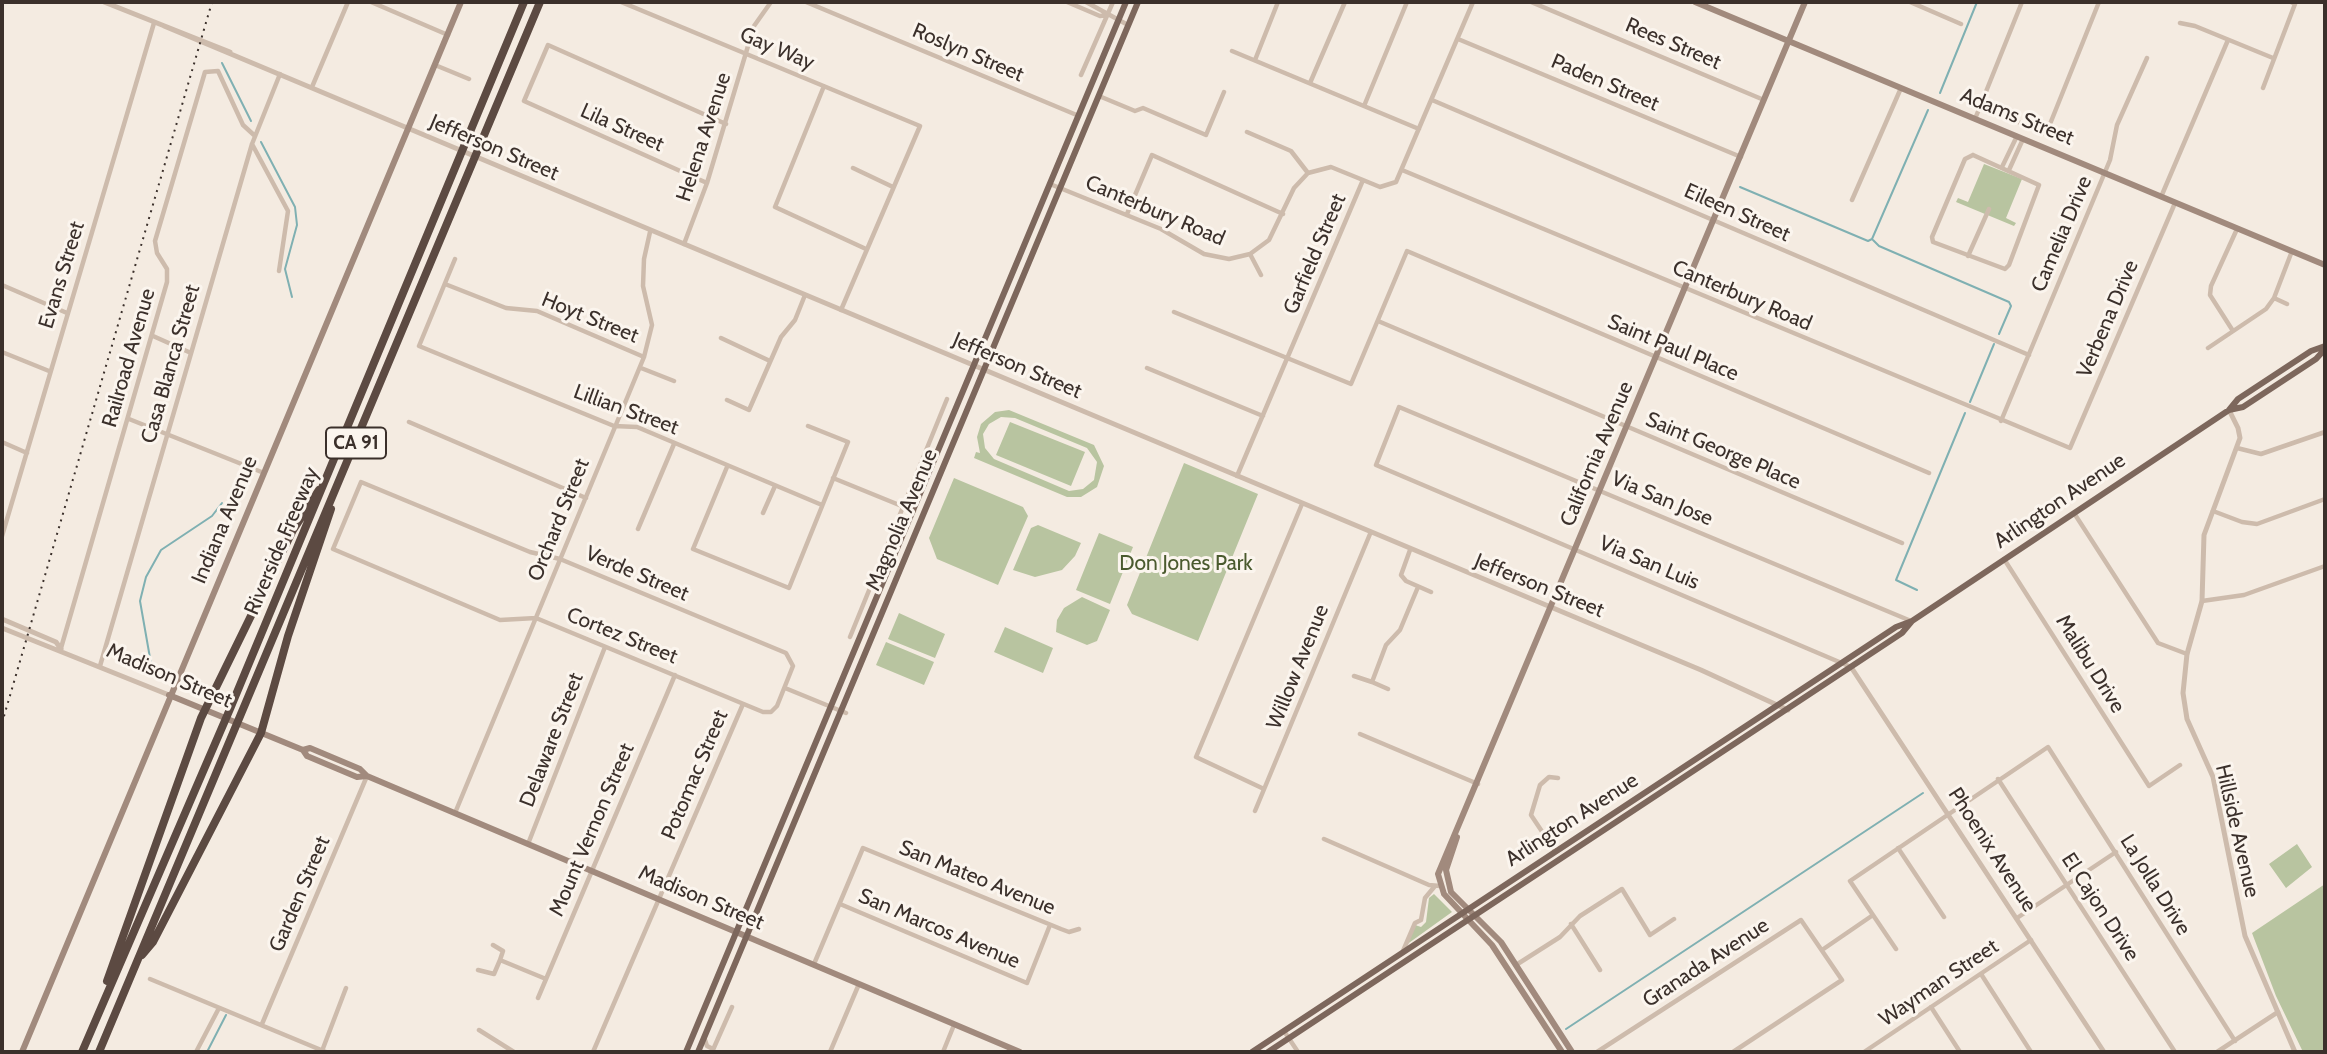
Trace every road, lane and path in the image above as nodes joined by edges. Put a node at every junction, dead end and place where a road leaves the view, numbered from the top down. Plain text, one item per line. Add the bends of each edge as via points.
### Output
1 (104, 2) edge
2 (348, 2) edge
3 (371, 2) edge
4 (461, 2) edge
5 (524, 2) edge
6 (540, 2) edge
7 (621, 2) edge
8 (771, 2) edge
9 (806, 2) edge
10 (1067, 2) edge
11 (1086, 2) edge
12 (1113, 2) edge
13 (1126, 2) edge
14 (1138, 2) edge
15 (1278, 2) edge
16 (1345, 2) edge
17 (1407, 2) edge
18 (1473, 2) edge
19 (1531, 2) edge
20 (1695, 2) edge
21 (1805, 2) edge
22 (1910, 2) edge
23 (2022, 2) edge
24 (2099, 2) edge
25 (2293, 3) edge
26 (1108, 15) junction
27 (1118, 20) junction
28 (154, 23) junction
29 (2180, 23) dead end
30 (1962, 24) dead end
31 (1128, 26) junction
32 (448, 35) junction
33 (1458, 38) junction
34 (2228, 40) junction
35 (1789, 41) junction
36 (1232, 51) dead end
37 (746, 54) junction
38 (2147, 58) dead end
39 (2273, 58) junction
40 (1255, 60) junction
41 (435, 65) junction
42 (280, 74) junction
43 (1081, 75) dead end
44 (469, 79) dead end
45 (1310, 83) junction
46 (824, 86) junction
47 (312, 87) junction
48 (1900, 88) junction
49 (2263, 88) dead end
50 (1224, 92) dead end
51 (1099, 96) junction
52 (1432, 100) junction
53 (1764, 100) junction
54 (1364, 106) junction
55 (1981, 106) junction
56 (1079, 116) junction
57 (1975, 119) junction
58 (726, 124) junction
59 (408, 128) junction
60 (1419, 129) junction
61 (1247, 132) dead end
62 (255, 136) junction
63 (2020, 137) junction
64 (252, 144) junction
65 (1741, 157) junction
66 (2002, 167) junction
67 (853, 168) dead end
68 (1402, 170) junction
69 (2009, 170) junction
70 (1308, 173) junction
71 (2105, 173) junction
72 (1363, 180) junction
73 (707, 183) junction
74 (1050, 184) junction
75 (893, 187) junction
76 (1061, 188) junction
77 (2161, 197) junction
78 (1852, 200) dead end
79 (2175, 203) junction
80 (1989, 209) dead end
81 (1127, 214) junction
82 (1283, 214) junction
83 (1714, 220) junction
84 (2237, 229) junction
85 (650, 232) junction
86 (684, 244) junction
87 (866, 249) junction
88 (2292, 251) junction
89 (1250, 254) junction
90 (1968, 257) junction
91 (454, 259) dead end
92 (2325, 265) edge
93 (279, 271) dead end
94 (1261, 275) dead end
95 (445, 284) junction
96 (2, 285) edge
97 (1685, 290) junction
98 (805, 295) junction
99 (2274, 299) junction
100 (2287, 304) dead end
101 (841, 310) junction
102 (1174, 312) dead end
103 (67, 313) junction
104 (1378, 321) junction
105 (2233, 331) junction
106 (153, 336) junction
107 (721, 338) dead end
108 (2325, 347) edge
109 (2208, 348) dead end
110 (2, 352) edge
111 (191, 353) junction
112 (2029, 355) junction
113 (644, 357) junction
114 (1656, 358) junction
115 (1287, 359) junction
116 (771, 360) junction
117 (975, 366) junction
118 (640, 368) junction
119 (1147, 368) dead end
120 (984, 370) junction
121 (50, 371) junction
122 (674, 382) dead end
123 (727, 400) dead end
124 (947, 400) dead end
125 (1399, 407) joint
126 (2229, 411) junction
127 (1262, 416) junction
128 (129, 419) junction
129 (2001, 421) junction
130 (409, 422) dead end
131 (614, 426) junction
132 (808, 426) dead end
133 (1628, 427) junction
134 (2325, 432) edge
135 (167, 434) junction
136 (2, 442) edge
137 (674, 444) junction
138 (2070, 448) joint
139 (2237, 448) junction
140 (27, 453) junction
141 (727, 467) junction
142 (264, 473) junction
143 (1928, 473) dead end
144 (1237, 476) junction
145 (832, 478) junction
146 (325, 482) junction
147 (361, 482) joint
148 (775, 486) junction
149 (1600, 490) junction
150 (586, 498) junction
151 (2325, 499) edge
152 (331, 502) junction
153 (1303, 504) junction
154 (822, 505) junction
155 (902, 507) junction
156 (914, 511) junction
157 (2213, 511) junction
158 (763, 513) dead end
159 (2074, 513) junction
160 (638, 528) dead end
161 (2, 534) edge
162 (1370, 534) junction
163 (1902, 543) dead end
164 (1576, 548) junction
165 (1410, 550) junction
166 (561, 559) junction
167 (2004, 559) junction
168 (2325, 566) edge
169 (1418, 587) junction
170 (1430, 592) dead end
171 (2202, 601) junction
172 (1552, 608) junction
173 (536, 618) junction
174 (2, 619) edge
175 (1912, 621) junction
176 (2, 628) edge
177 (850, 637) dead end
178 (606, 646) junction
179 (61, 649) junction
180 (2187, 654) junction
181 (1843, 662) junction
182 (100, 666) junction
183 (1851, 667) junction
184 (675, 675) junction
185 (1354, 676) dead end
186 (1371, 682) junction
187 (785, 688) junction
188 (1388, 689) dead end
189 (169, 695) junction
190 (1767, 700) junction
191 (743, 704) junction
192 (1779, 706) junction
193 (832, 708) junction
194 (205, 710) junction
195 (1788, 710) junction
196 (844, 712) junction
197 (1765, 715) junction
198 (261, 733) junction
199 (1360, 734) dead end
200 (2180, 765) dead end
201 (367, 776) junction
202 (1558, 778) dead end
203 (1998, 779) junction
204 (1478, 784) junction
205 (1264, 789) junction
206 (1255, 811) dead end
207 (1949, 812) junction
208 (455, 813) junction
209 (1463, 822) junction
210 (1324, 839) dead end
211 (528, 844) junction
212 (1898, 848) junction
213 (1555, 852) junction
214 (2116, 852) junction
215 (592, 870) junction
216 (2067, 885) junction
217 (1437, 886) junction
218 (659, 899) junction
219 (840, 904) junction
220 (1465, 911) junction
221 (1873, 915) junction
222 (1944, 917) dead end
223 (1472, 918) junction
224 (2017, 918) junction
225 (1674, 919) dead end
226 (1571, 924) junction
227 (1050, 925) junction
228 (1079, 929) dead end
229 (737, 932) junction
230 (746, 936) junction
231 (2031, 940) junction
232 (493, 945) dead end
233 (1896, 949) dead end
234 (1822, 950) junction
235 (1403, 951) junction
236 (500, 960) junction
237 (136, 963) junction
238 (814, 964) junction
239 (1516, 965) junction
240 (478, 970) dead end
241 (1600, 970) dead end
242 (1981, 974) junction
243 (150, 979) dead end
244 (546, 979) junction
245 (859, 984) junction
246 (346, 988) dead end
247 (538, 998) dead end
248 (100, 1007) junction
249 (732, 1007) dead end
250 (1931, 1007) junction
251 (219, 1008) junction
252 (2278, 1012) junction
253 (262, 1024) junction
254 (954, 1025) junction
255 (479, 1030) dead end
256 (1284, 1031) junction
257 (704, 1037) junction
258 (1289, 1038) junction
259 (2235, 1041) junction
260 (324, 1051) edge
261 (712, 1051) edge
262 (22, 1052) edge
263 (82, 1052) edge
264 (99, 1052) edge
265 (196, 1052) edge
266 (514, 1052) edge
267 (593, 1052) edge
268 (686, 1052) edge
269 (698, 1052) edge
270 (830, 1052) edge
271 (943, 1052) edge
272 (1020, 1052) edge
273 (1252, 1052) edge
274 (1268, 1052) edge
275 (1298, 1052) edge
276 (1562, 1052) edge
277 (1572, 1052) edge
278 (1597, 1052) edge
279 (1733, 1052) edge
280 (1864, 1052) edge
281 (1960, 1052) edge
282 (2032, 1052) edge
283 (2104, 1052) edge
284 (2175, 1052) edge
285 (2217, 1052) edge
286 (2295, 1052) edge

1 - 28 street, Jefferson Street
2 - 47 street
3 - 32 street
4 - 32 main road, Indiana Avenue
5 - 146 highway, Riverside Freeway / CA 91
6 - 152 highway, Riverside Freeway / CA 91
7 - 37 street, Gay Way
8 - 37 street, Helena Avenue via 757,18
9 - 56 street, Roslyn Street
10 - 26 street
11 - 26 street
12 - 26 street
13 - 27 main road, Magnolia Avenue
14 - 31 main road, Magnolia Avenue
15 - 40 street
16 - 45 street
17 - 54 street
18 - 33 street
19 - 53 street, Rees Street
20 - 35 main road, Adams Street
21 - 35 main road, California Avenue
22 - 30 street
23 - 55 street
24 - 55 street via 2046,134
25 - 39 street
26 - 27 street
26 - 43 street
27 - 31 street
27 - 56 main road, Magnolia Avenue
28 - 42 street, Jefferson Street via 198,37
28 - 103 street, Evans Street
29 - 34 street
31 - 51 main road, Magnolia Avenue
32 - 41 main road, Indiana Avenue
33 - 52 street
33 - 65 street, Paden Street
34 - 39 street
34 - 77 street
35 - 48 main road, Adams Street
35 - 53 main road, California Avenue
36 - 40 street
37 - 46 street, Gay Way
37 - 58 street, Helena Avenue
38 - 71 street, Camelia Drive via 2117,125
39 - 49 street
40 - 45 street
41 - 44 street
41 - 59 main road, Indiana Avenue
42 - 47 street, Jefferson Street
42 - 62 street, Casa Blanca Street
45 - 54 street
46 - 75 street, Gay Way via 920,126
46 - 87 street via 775,207
47 - 59 street, Jefferson Street
48 - 57 main road, Adams Street
48 - 78 street
50 - 51 street via 1206,135 1143,108 1135,111
51 - 76 main road, Magnolia Avenue
52 - 60 street
52 - 83 street, Eileen Street
53 - 65 main road, California Avenue
54 - 60 street
55 - 57 street
56 - 74 main road, Magnolia Avenue
57 - 63 main road, Adams Street
58 - 73 street, Helena Avenue
58 - 73 street, Lila Street via 548,45 524,101
59 - 85 street, Jefferson Street
59 - 142 main road, Indiana Avenue
60 - 68 street
61 - 70 street via 1291,151
62 - 64 street, Casa Blanca Street
62 - 106 street, Railroad Avenue via 243,125 215,69 205,72 155,241 168,275
63 - 66 street
63 - 69 street
63 - 71 main road, Adams Street
64 - 93 street via 288,211
64 - 111 street, Casa Blanca Street
65 - 83 main road, California Avenue
66 - 69 street
66 - 90 street via 1968,156 1940,217 1933,242
67 - 75 street
68 - 72 street, Garfield Street via 1387,187
68 - 97 street, Canterbury Road
69 - 90 street via 2039,185 2009,265 2005,269
70 - 72 street via 1331,167
70 - 82 street, Canterbury Road via 1294,188
71 - 77 main road, Adams Street
71 - 112 street, Camelia Drive
72 - 115 street, Garfield Street
73 - 86 street, Helena Avenue
74 - 76 street, Canterbury Road
74 - 117 main road, Magnolia Avenue
75 - 87 street
76 - 81 street, Canterbury Road
76 - 120 main road, Magnolia Avenue
77 - 79 main road, Adams Street
79 - 84 main road, Adams Street
79 - 138 street, Verbena Drive
80 - 90 street
81 - 82 street via 1152,155
81 - 89 street, Canterbury Road via 1211,257
82 - 89 street, Canterbury Road via 1269,240
83 - 97 main road, California Avenue
83 - 112 street, Eileen Street
84 - 88 main road, Adams Street
84 - 105 street via 2210,295
85 - 86 street, Jefferson Street
85 - 113 street, Orchard Street via 643,286 652,325
86 - 98 street, Jefferson Street
87 - 101 street
88 - 92 main road, Adams Street
88 - 99 street
89 - 94 street, Canterbury Road
91 - 95 street
95 - 113 street, Hoyt Street via 506,308 537,311
95 - 131 street, Lillian Street via 419,346
96 - 103 street
97 - 114 main road, California Avenue
97 - 129 street, Canterbury Road
98 - 101 street, Jefferson Street
98 - 116 street
99 - 100 street
99 - 105 street
101 - 117 street, Jefferson Street
102 - 115 street
103 - 121 street, Evans Street
104 - 114 street, Saint Paul Place via 1407,251
104 - 115 street via 1352,384
104 - 133 street, Saint George Place
105 - 109 street
106 - 111 street
106 - 128 street, Railroad Avenue
107 - 116 street
108 - 126 main road, Arlington Avenue via 2316,359 2243,407
110 - 121 street
111 - 135 street, Casa Blanca Street
112 - 129 street, Camelia Drive
113 - 118 street, Orchard Street
114 - 133 main road, California Avenue
114 - 143 street, Saint Paul Place
115 - 127 street, Garfield Street
116 - 123 street via 749,410
117 - 120 street, Jefferson Street
117 - 156 main road, Magnolia Avenue
118 - 122 street, Hoyt Street
118 - 131 street, Orchard Street
119 - 127 street
120 - 144 street, Jefferson Street
120 - 196 main road, Magnolia Avenue
121 - 140 street, Evans Street
124 - 155 street
125 - 149 street, Via San Jose
125 - 164 street, Via San Luis via 1376,465
126 - 139 street via 2240,433
126 - 159 main road, Arlington Avenue
127 - 144 street, Garfield Street
128 - 135 street
128 - 179 street, Railroad Avenue
129 - 138 street, Canterbury Road
130 - 150 street
131 - 137 street, Lillian Street via 637,427
131 - 150 street, Orchard Street
132 - 145 street via 848,442
133 - 149 main road, California Avenue
133 - 163 street, Saint George Place
134 - 139 street via 2270,452
135 - 142 street
135 - 182 street, Casa Blanca Street
136 - 140 street
137 - 141 street, Lillian Street
137 - 160 street
139 - 157 street, Hillside Avenue
140 - 161 street, Evans Street
141 - 148 street, Lillian Street
141 - 154 street via 693,549 789,588
142 - 189 main road, Indiana Avenue
144 - 153 street, Jefferson Street
145 - 154 street
145 - 155 street
146 - 194 highway via 307,503
146 - 248 highway, Riverside Freeway / CA 91
147 - 166 street, Verde Street via 530,552
147 - 173 street, Cortez Street via 333,549 500,620
148 - 154 street, Lillian Street
148 - 158 street
149 - 164 main road, California Avenue
149 - 175 street, Via San Jose
150 - 166 street, Orchard Street
151 - 157 street via 2257,524
152 - 198 highway via 331,515 288,636
152 - 237 highway, Riverside Freeway / CA 91
153 - 162 street, Jefferson Street
153 - 205 street via 1196,757
155 - 156 street
155 - 177 street
156 - 193 main road, Magnolia Avenue
157 - 171 street, Hillside Avenue via 2203,546
159 - 167 main road, Arlington Avenue
159 - 180 street via 2158,643
162 - 165 street, Jefferson Street
162 - 205 street, Willow Avenue
164 - 172 main road, California Avenue
164 - 181 street, Via San Luis
165 - 169 street via 1401,575
165 - 172 street, Jefferson Street
166 - 173 street, Orchard Street
166 - 187 street, Verde Street via 786,653 793,666
167 - 175 main road, Arlington Avenue
167 - 200 street, Malibu Drive via 2149,786
168 - 171 street via 2244,595
169 - 170 street
169 - 186 street
171 - 180 street, Hillside Avenue
172 - 190 street, Jefferson Street
172 - 204 main road, California Avenue
173 - 178 street, Cortez Street
173 - 208 street, Orchard Street
174 - 179 street, Madison Street via 56,642
175 - 181 main road, Arlington Avenue
175 - 183 main road, Arlington Avenue via 1902,633
176 - 179 street, Madison Street
178 - 184 street, Cortez Street
178 - 211 street, Delaware Street
179 - 182 street, Madison Street
180 - 252 street, Hillside Avenue via 2185,709 2213,778 2246,940
181 - 183 street, Via San Luis
181 - 192 main road, Arlington Avenue
182 - 189 street, Madison Street
183 - 195 main road, Arlington Avenue
183 - 207 street, Phoenix Avenue
184 - 191 street, Cortez Street
184 - 215 street, Mount Vernon Street
185 - 186 street
186 - 188 street
187 - 191 street, Cortez Street via 771,712
187 - 193 street
189 - 194 main road, Madison Street
189 - 262 main road, Indiana Avenue
190 - 192 street, Jefferson Street
190 - 197 street via 1770,708
191 - 218 street, Potomac Street
192 - 195 street, Jefferson Street
192 - 197 main road, Arlington Avenue
193 - 196 street
193 - 229 main road, Magnolia Avenue
194 - 198 main road, Madison Street
194 - 248 highway
195 - 223 main road, Arlington Avenue
196 - 230 main road, Magnolia Avenue
197 - 213 main road, Arlington Avenue
198 - 201 main road, Madison Street via 303,750 310,748
198 - 237 highway via 153,942
199 - 204 street
201 - 208 main road, Madison Street
201 - 253 street, Garden Street
202 - 213 street via 1549,777 1540,785 1531,815
203 - 207 street
203 - 214 street, La Jolla Drive via 2048,747
203 - 216 street, El Cajon Drive
204 - 209 main road, California Avenue
205 - 206 street, Willow Avenue
207 - 212 street
207 - 224 street, Phoenix Avenue
208 - 211 main road, Madison Street
209 - 217 main road, California Avenue via 1445,855
209 - 220 main road via 1446,882
210 - 217 street
211 - 215 main road, Madison Street
212 - 221 street via 1850,881
212 - 222 street
213 - 220 main road, Arlington Avenue
214 - 216 street
214 - 259 street, La Jolla Drive
215 - 218 main road, Madison Street
215 - 244 street, Mount Vernon Street
216 - 224 street
216 - 284 street, El Cajon Drive
217 - 220 main road
217 - 235 street via 1425,898 1421,920 1415,923
218 - 229 main road, Madison Street
218 - 267 street, Potomac Street
219 - 227 street, San Mateo Avenue via 863,848
219 - 227 street, San Marcos Avenue via 1027,983
219 - 238 street
220 - 223 main road
220 - 235 main road, Arlington Avenue
221 - 233 street
221 - 234 street
223 - 239 main road via 1498,939
223 - 258 main road, Arlington Avenue
223 - 276 main road
224 - 231 street, Phoenix Avenue
225 - 226 street via 1650,935 1622,889
226 - 239 street via 1560,937
226 - 241 street
227 - 228 street, San Mateo Avenue via 1069,932
229 - 230 main road, Madison Street
229 - 268 main road, Magnolia Avenue
230 - 238 main road, Madison Street
230 - 257 main road, Magnolia Avenue
231 - 242 street, Wayman Street
231 - 283 street, Phoenix Avenue
232 - 236 street via 503,951
234 - 278 street, Granada Avenue via 1801,920
234 - 279 street via 1842,980
235 - 256 main road, Arlington Avenue
236 - 240 street via 494,974
236 - 244 street
237 - 264 highway, Riverside Freeway / CA 91
238 - 245 main road, Madison Street
239 - 277 main road
242 - 250 street, Wayman Street
242 - 282 street
243 - 251 street
244 - 247 street, Mount Vernon Street
245 - 254 main road, Madison Street
245 - 270 street
246 - 260 street
248 - 263 highway, Riverside Freeway / CA 91
249 - 261 street
250 - 280 street, Wayman Street
250 - 281 street
251 - 253 street
251 - 265 street
252 - 259 street
252 - 286 street, Hillside Avenue
253 - 260 street
254 - 271 street
254 - 272 main road, Madison Street
255 - 266 street
256 - 258 street
256 - 273 main road, Arlington Avenue
257 - 261 street
257 - 269 main road, Magnolia Avenue
258 - 274 main road, Arlington Avenue
258 - 275 street
259 - 285 street

